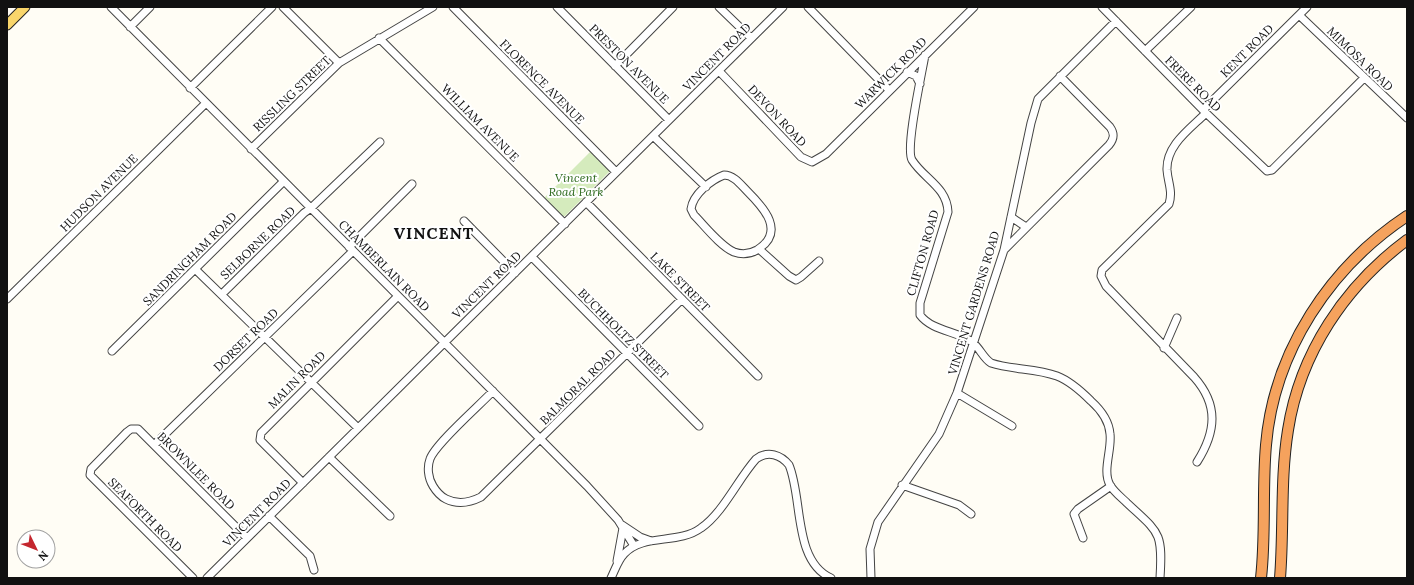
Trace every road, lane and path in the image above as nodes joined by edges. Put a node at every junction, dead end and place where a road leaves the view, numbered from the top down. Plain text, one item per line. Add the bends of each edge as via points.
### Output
1 (25, 7) edge
2 (111, 7) edge
3 (150, 7) edge
4 (272, 7) edge
5 (283, 7) edge
6 (433, 7) edge
7 (453, 7) edge
8 (568, 7) edge
9 (673, 7) edge
10 (719, 7) edge
11 (783, 7) edge
12 (808, 7) edge
13 (974, 7) edge
14 (1102, 7) edge
15 (1191, 7) edge
16 (1307, 7) edge
17 (559, 10) edge
18 (1299, 15) junction
19 (1116, 21) junction
20 (7, 25) edge
21 (130, 27) junction
22 (379, 38) junction
23 (751, 38) junction
24 (1145, 51) junction
25 (925, 54) junction
26 (339, 63) junction
27 (615, 66) junction
28 (719, 71) junction
29 (907, 72) junction
30 (1060, 76) junction
31 (1364, 78) junction
32 (920, 84) junction
33 (190, 88) junction
34 (888, 90) junction
35 (206, 103) junction
36 (1205, 112) junction
37 (1407, 118) edge
38 (669, 120) junction
39 (653, 136) junction
40 (380, 142) dead end
41 (251, 149) junction
42 (823, 156) joint
43 (616, 172) junction
44 (283, 182) junction
45 (412, 184) dead end
46 (706, 186) junction
47 (586, 202) junction
48 (311, 208) junction
49 (1407, 216) edge
50 (1011, 217) junction
51 (464, 221) dead end
52 (565, 224) junction
53 (1026, 227) junction
54 (1407, 240) edge
55 (1407, 246) edge
56 (351, 249) junction
57 (759, 249) junction
58 (1004, 250) junction
59 (532, 257) junction
60 (819, 261) dead end
61 (1375, 265) junction
62 (195, 269) junction
63 (515, 273) junction
64 (222, 294) junction
65 (398, 296) junction
66 (7, 298) edge
67 (682, 299) junction
68 (1177, 318) dead end
69 (264, 338) junction
70 (444, 342) junction
71 (973, 343) junction
72 (1164, 348) junction
73 (112, 352) dead end
74 (628, 353) junction
75 (758, 376) dead end
76 (310, 383) junction
77 (493, 391) junction
78 (958, 393) junction
79 (699, 426) dead end
80 (1012, 426) dead end
81 (358, 428) junction
82 (540, 440) junction
83 (154, 445) junction
84 (329, 457) junction
85 (1197, 462) dead end
86 (94, 466) joint
87 (303, 483) junction
88 (902, 485) junction
89 (1110, 486) junction
90 (971, 514) dead end
91 (269, 516) junction
92 (390, 516) dead end
93 (622, 526) junction
94 (246, 538) junction
95 (1083, 538) dead end
96 (652, 541) junction
97 (634, 546) junction
98 (616, 567) junction
99 (314, 570) dead end
100 (193, 578) edge
101 (207, 578) edge
102 (611, 578) edge
103 (831, 578) edge
104 (871, 578) edge
105 (1160, 578) edge
106 (1261, 578) edge
107 (1280, 578) edge

1 - 20 main road
2 - 21 street, CHAMBERLAIN ROAD
3 - 21 street
4 - 33 street
5 - 26 street
6 - 22 street, RISSLING STREET
7 - 43 street, FLORENCE AVENUE
8 - 17 street
9 - 27 street
10 - 23 street
11 - 23 street, VINCENT ROAD
12 - 34 street
13 - 25 street, WARWICK ROAD
14 - 19 street, FRERE ROAD
15 - 24 street
16 - 18 street, KENT ROAD
17 - 27 street, PRESTON AVENUE
18 - 31 street, MIMOSA ROAD
18 - 36 street, KENT ROAD
19 - 24 street, FRERE ROAD
19 - 30 street, VINCENT GARDENS ROAD
21 - 33 street, CHAMBERLAIN ROAD
22 - 26 street, RISSLING STREET
22 - 52 street, WILLIAM AVENUE
23 - 28 street, VINCENT ROAD
24 - 36 street, FRERE ROAD
25 - 29 street, WARWICK ROAD
25 - 32 street, CLIFTON ROAD
26 - 41 street, RISSLING STREET
27 - 38 street, PRESTON AVENUE
28 - 38 street, VINCENT ROAD
28 - 42 street, DEVON ROAD via 801,158 812,162
29 - 32 street via 916,76
29 - 34 street, WARWICK ROAD
30 - 50 street, VINCENT GARDENS ROAD via 1038,99 1035,106
30 - 53 street via 1113,130 1114,138
31 - 36 street, FRERE ROAD via 1272,170 1265,170
31 - 37 street, MIMOSA ROAD
32 - 71 street, CLIFTON ROAD via 910,154 912,160 941,191 948,204 948,212 919,309 920,315
33 - 35 street, CHAMBERLAIN ROAD
34 - 42 street, WARWICK ROAD
35 - 41 street, CHAMBERLAIN ROAD
35 - 66 street, HUDSON AVENUE
36 - 72 street, KENT ROAD via 1174,145 1169,154 1167,172 1172,191 1168,204 1101,273 1106,286
38 - 39 street, VINCENT ROAD
39 - 43 street, VINCENT ROAD
39 - 46 street
40 - 48 street, SELBORNE ROAD
41 - 44 street, CHAMBERLAIN ROAD
43 - 47 street, VINCENT ROAD
44 - 48 street, CHAMBERLAIN ROAD
44 - 62 street, SANDRINGHAM ROAD
45 - 56 street, DORSET ROAD
46 - 57 street via 692,204 694,214 734,252 752,253
46 - 57 street via 718,178 730,175 763,208 767,213 770,227 769,235
47 - 52 street, VINCENT ROAD
47 - 67 street, LAKE STREET
48 - 56 street, CHAMBERLAIN ROAD
48 - 64 street, SELBORNE ROAD
49 - 106 highway via 1366,246 1342,272 1317,304 1296,340 1280,378 1266,444
50 - 53 street
50 - 58 street, VINCENT GARDENS ROAD
51 - 63 street
52 - 59 street, VINCENT ROAD
53 - 58 street
54 - 61 highway
55 - 61 highway
56 - 65 street, CHAMBERLAIN ROAD
56 - 69 street, DORSET ROAD
57 - 60 street via 796,280
58 - 71 street, VINCENT GARDENS ROAD
59 - 63 street, VINCENT ROAD
59 - 74 street, BUCHHOLTZ STREET
61 - 107 highway via 1335,312 1320,337 1293,403 1285,454
62 - 64 street
62 - 73 street, SANDRINGHAM ROAD
63 - 70 street, VINCENT ROAD
64 - 69 street
65 - 70 street, CHAMBERLAIN ROAD
65 - 76 street, MALIN ROAD
67 - 74 street, BALMORAL ROAD
67 - 75 street, LAKE STREET
68 - 72 street
69 - 76 street
69 - 83 street, DORSET ROAD
70 - 77 street, CHAMBERLAIN ROAD
70 - 81 street, VINCENT ROAD
71 - 78 street, VINCENT GARDENS ROAD
71 - 89 street via 991,363 1058,376 1094,404 1109,426
72 - 85 street via 1200,383 1212,410 1211,434
74 - 79 street, BUCHHOLTZ STREET
74 - 82 street, BALMORAL ROAD
76 - 81 street
76 - 87 street, MALIN ROAD via 264,428 260,436 264,444
77 - 82 street, CHAMBERLAIN ROAD
77 - 82 street, BALMORAL ROAD via 430,458 428,473 437,492 453,502 473,501 491,488
78 - 80 street
78 - 88 street, VINCENT GARDENS ROAD via 939,434
81 - 84 street, VINCENT ROAD
82 - 93 street, CHAMBERLAIN ROAD
83 - 86 street, BROWNLEE ROAD via 138,429 131,429
83 - 94 street, BROWNLEE ROAD
84 - 87 street, VINCENT ROAD
84 - 92 street
86 - 100 street, SEAFORTH ROAD via 89,471 90,475
87 - 91 street, VINCENT ROAD
88 - 90 street via 959,505
88 - 104 street, VINCENT GARDENS ROAD via 875,529 870,549
89 - 95 street via 1074,514
89 - 105 street via 1147,520 1159,536
91 - 94 street, VINCENT ROAD
91 - 99 street via 310,556
93 - 96 street
93 - 97 street, CHAMBERLAIN ROAD
93 - 98 street
94 - 101 street, VINCENT ROAD
96 - 97 street
96 - 103 street via 685,536 702,528 756,459 764,454 774,455 785,460 792,472 810,558 816,567
97 - 98 street
98 - 102 street

